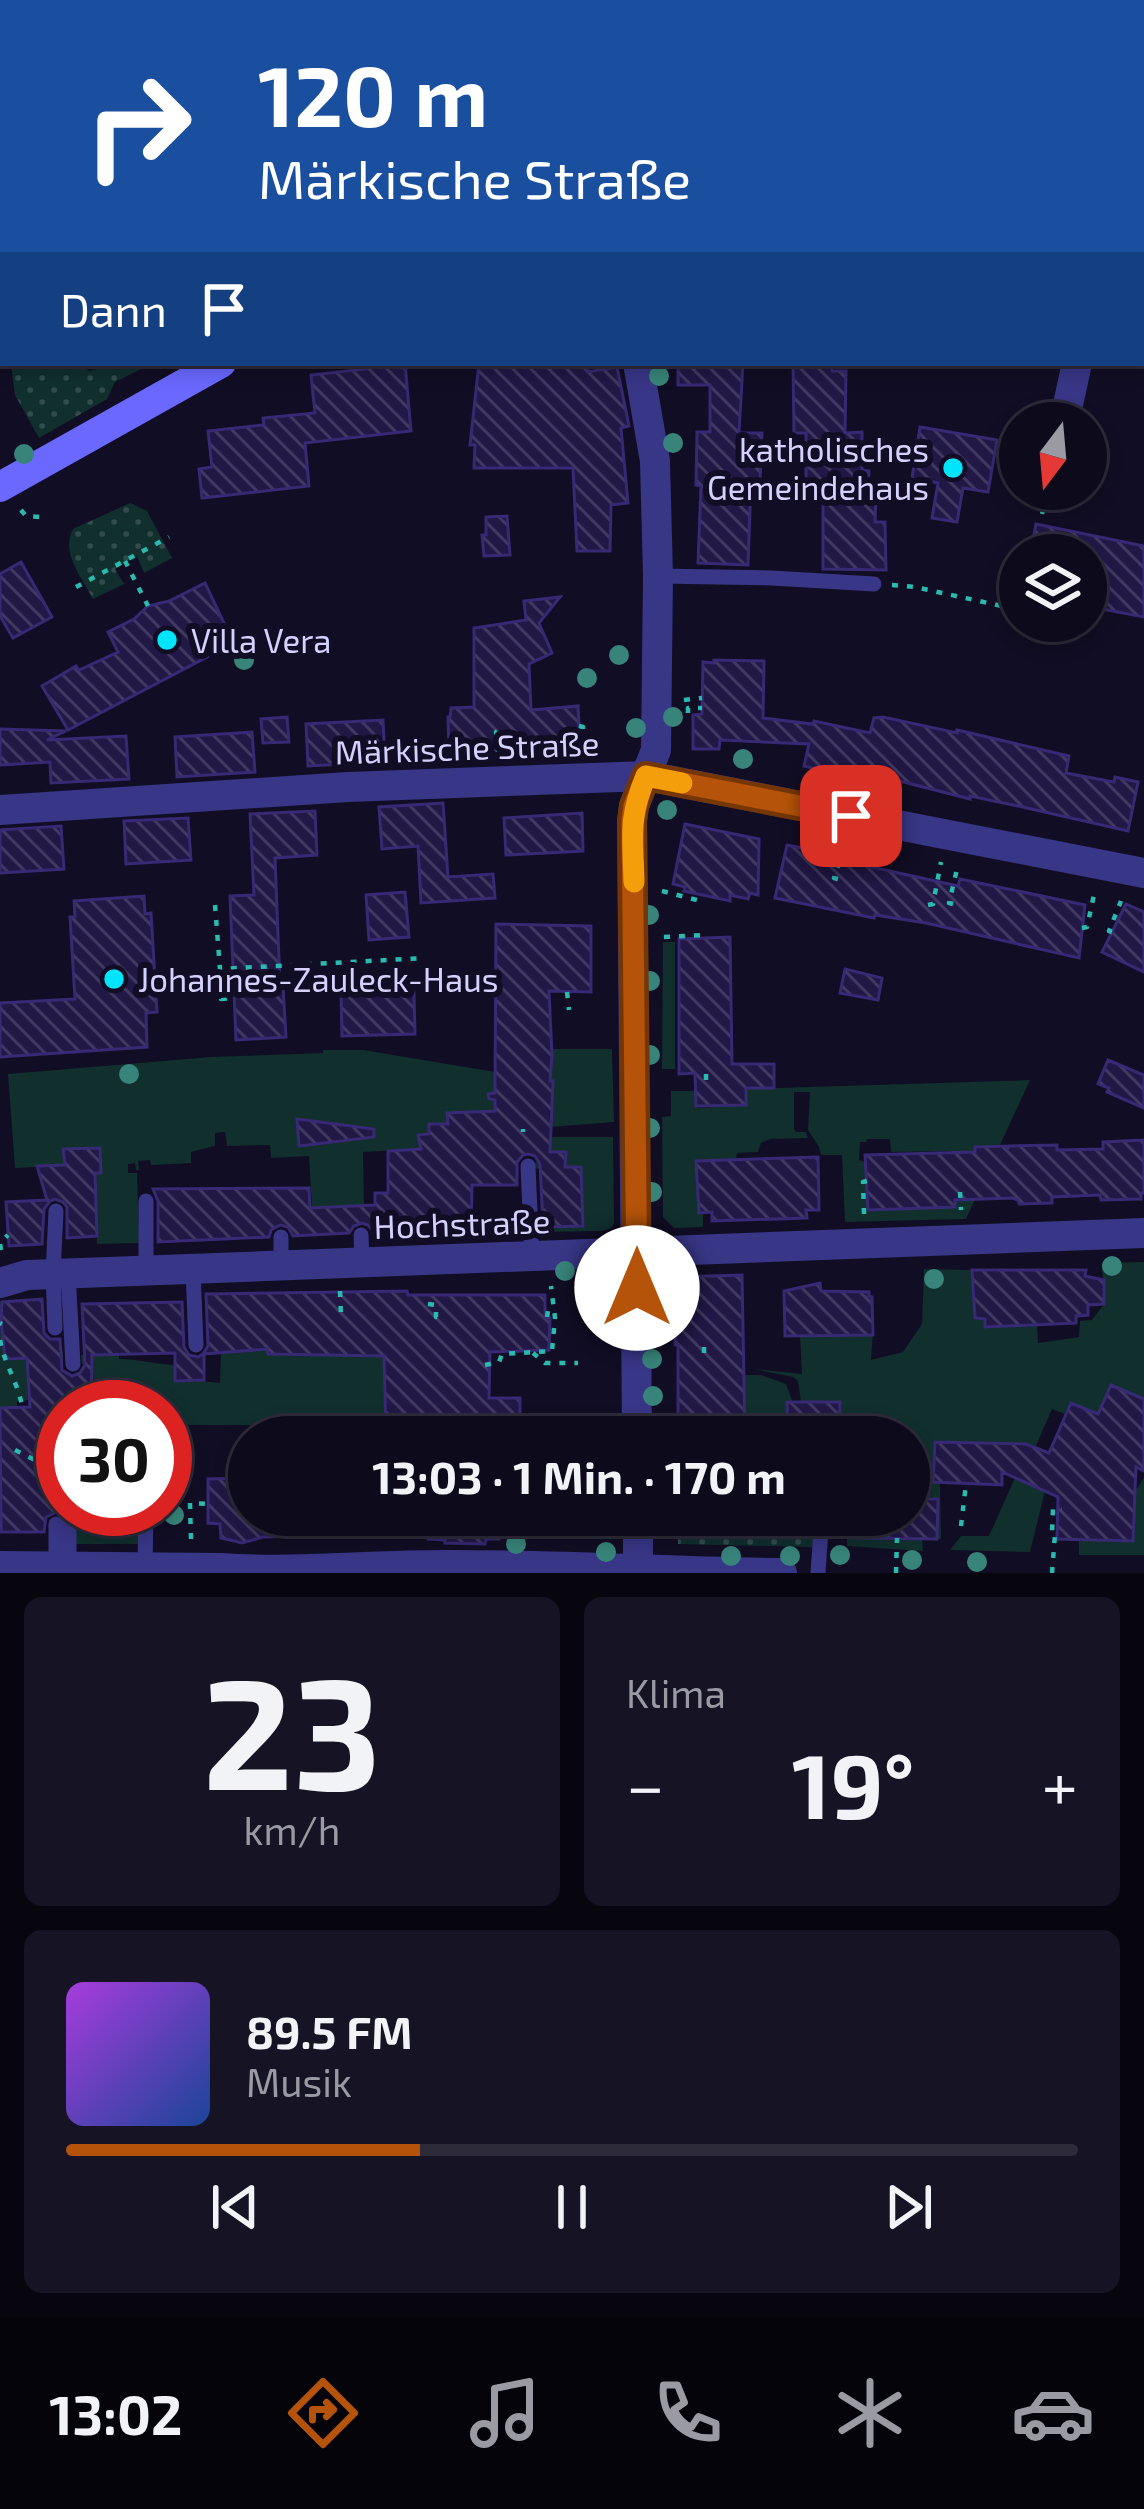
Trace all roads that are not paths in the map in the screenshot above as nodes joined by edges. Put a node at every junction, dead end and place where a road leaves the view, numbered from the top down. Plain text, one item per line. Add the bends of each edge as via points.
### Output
1 (215, 366) edge
2 (639, 366) edge
3 (1076, 366) edge
4 (1069, 402) edge
5 (0, 487) edge
6 (658, 576) junction
7 (874, 584) road end
8 (646, 776) junction
9 (0, 810) edge
10 (1144, 873) edge
11 (528, 1166) dead end
12 (146, 1201) dead end
13 (56, 1211) dead end
14 (1144, 1233) edge
15 (637, 1252) junction
16 (532, 1256) junction
17 (193, 1269) junction
18 (146, 1271) junction
19 (61, 1274) junction
20 (0, 1283) edge
21 (55, 1328) dead end
22 (196, 1345) dead end
23 (73, 1364) dead end
24 (638, 1416) edge
25 (62, 1536) edge
26 (146, 1536) edge
27 (638, 1536) edge
28 (821, 1536) edge
29 (0, 1566) edge
30 (62, 1566) junction
31 (146, 1567) junction
32 (638, 1568) junction
33 (232, 1571) edge
34 (778, 1573) edge
35 (818, 1573) edge

1 - 5 main road
2 - 6 street via 655,461
3 - 4 street
6 - 7 lane
6 - 8 street via 656,750
8 - 9 street, Märkische Straße
8 - 10 street, Märkische Straße
8 - 15 street via 632,821
11 - 16 lane
12 - 18 lane
13 - 19 lane
14 - 15 street, Hochstraße
15 - 16 street, Hochstraße
15 - 24 street
16 - 17 street, Hochstraße via 281,1252
17 - 18 street, Hochstraße
17 - 22 lane
18 - 19 street, Hochstraße
19 - 20 street, Hochstraße
19 - 21 lane
19 - 23 lane
25 - 30 lane
26 - 31 lane
27 - 32 street
28 - 35 lane
29 - 30 street
30 - 31 street
31 - 33 street
32 - 33 street
32 - 34 street

